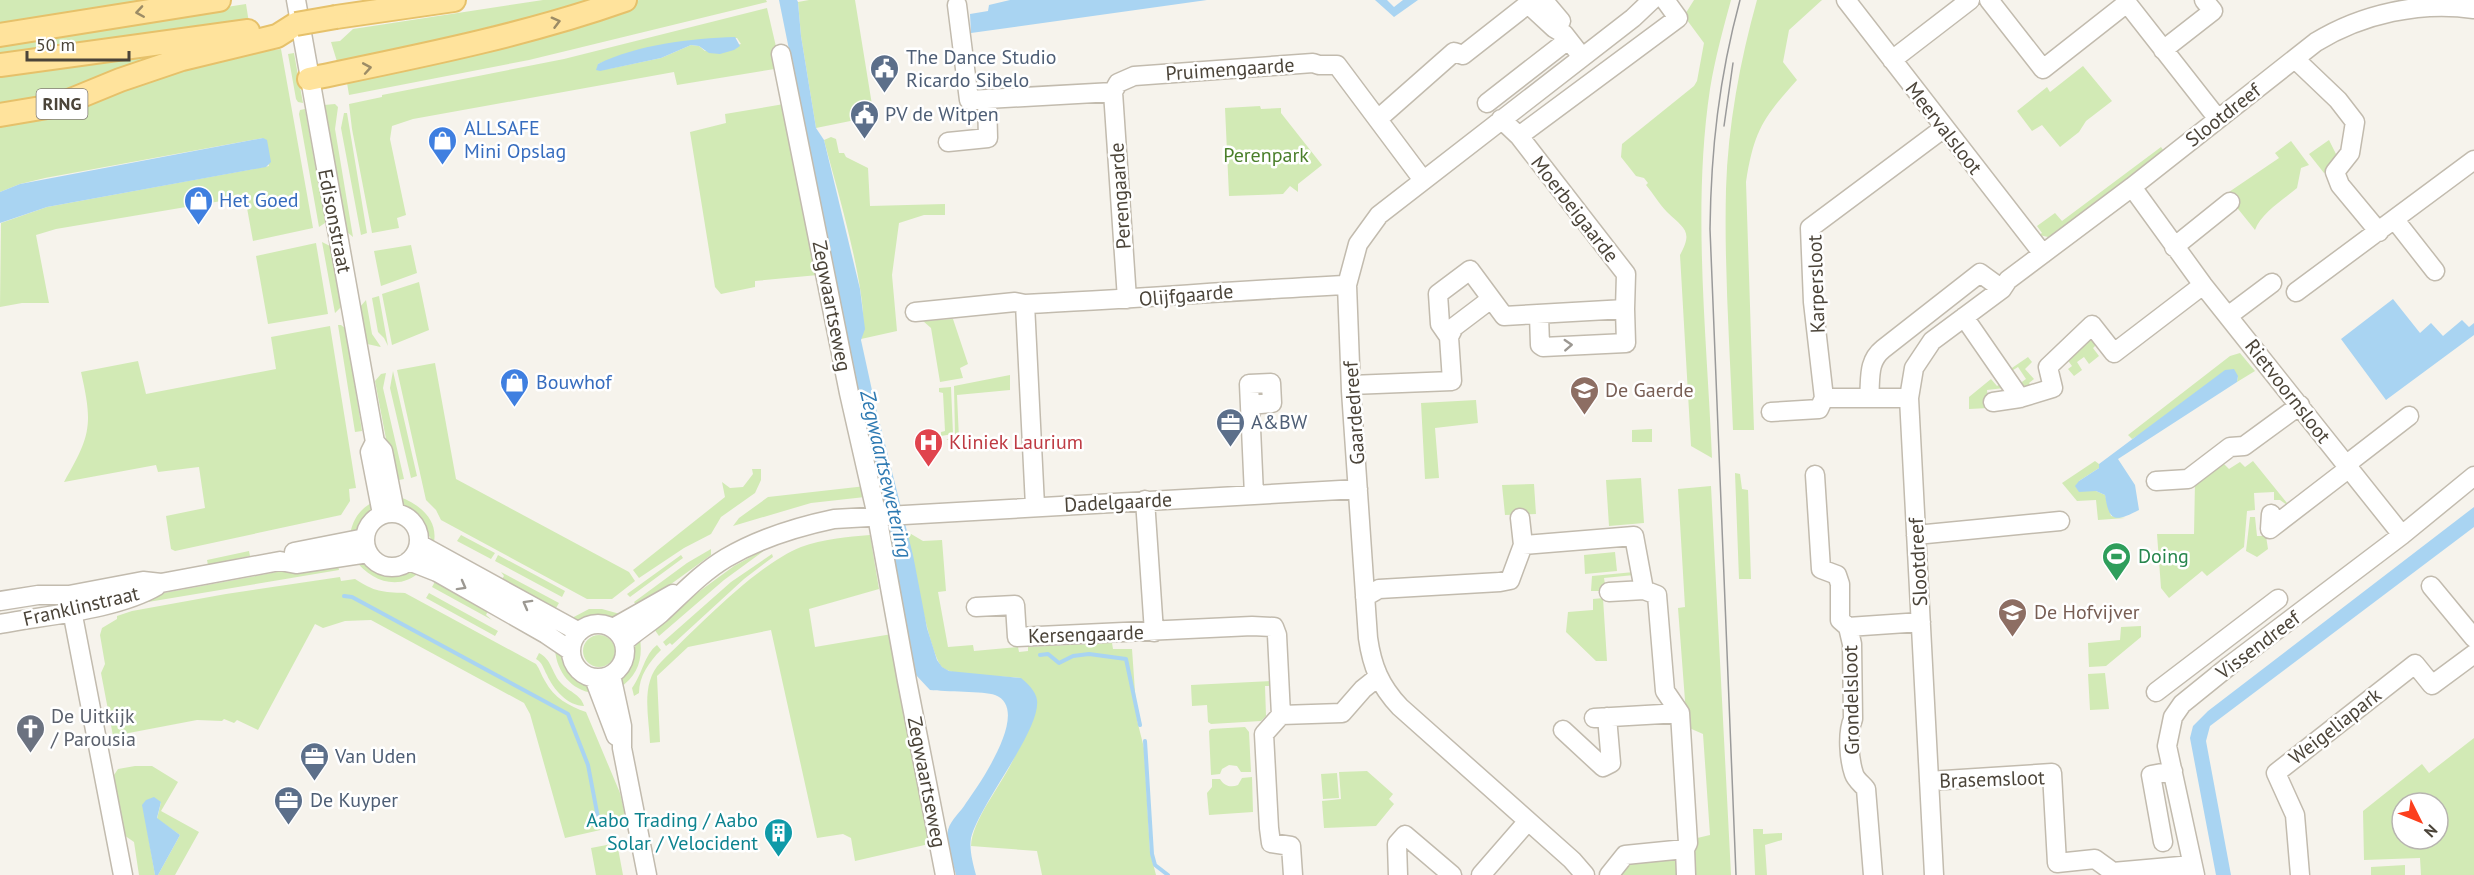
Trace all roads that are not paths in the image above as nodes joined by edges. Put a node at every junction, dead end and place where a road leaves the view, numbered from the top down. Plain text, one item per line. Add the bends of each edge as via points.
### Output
1 (219, 0) edge
2 (296, 0) edge
3 (454, 0) edge
4 (625, 0) edge
5 (1546, 0) edge
6 (1652, 0) edge
7 (1665, 0) edge
8 (1846, 0) edge
9 (1970, 0) edge
10 (1989, 0) edge
11 (2204, 0) edge
12 (2424, 3) edge
13 (957, 5) dead end
14 (2474, 9) edge
15 (0, 34) edge
16 (262, 35) junction
17 (1566, 37) junction
18 (2163, 50) junction
19 (781, 54) dead end
20 (1582, 57) junction
21 (2295, 58) junction
22 (1892, 60) junction
23 (0, 64) edge
24 (309, 79) junction
25 (1113, 92) junction
26 (987, 99) junction
27 (1487, 103) dead end
28 (0, 115) edge
29 (1378, 119) junction
30 (1500, 119) junction
31 (2218, 119) junction
32 (1944, 128) junction
33 (1519, 136) junction
34 (948, 142) dead end
35 (2474, 160) edge
36 (1423, 180) junction
37 (2132, 187) junction
38 (2230, 202) dead end
39 (2395, 220) junction
40 (2379, 232) junction
41 (2174, 247) junction
42 (2043, 254) junction
43 (2436, 272) dead end
44 (2272, 283) dead end
45 (1347, 285) junction
46 (2203, 285) junction
47 (2002, 289) junction
48 (2296, 292) dead end
49 (1127, 299) junction
50 (1491, 299) junction
51 (1025, 304) junction
52 (1625, 309) junction
53 (915, 312) dead end
54 (1539, 315) junction
55 (2228, 316) junction
56 (1964, 317) junction
57 (1449, 337) junction
58 (1351, 385) junction
59 (1824, 398) junction
60 (1869, 398) junction
61 (1909, 398) junction
62 (2020, 398) junction
63 (1993, 402) dead end
64 (1250, 405) dead end
65 (2300, 405) junction
66 (1771, 412) dead end
67 (2409, 416) dead end
68 (2348, 469) junction
69 (1815, 475) dead end
70 (2474, 476) edge
71 (2156, 481) dead end
72 (1358, 489) junction
73 (1254, 495) junction
74 (1144, 500) junction
75 (1035, 506) junction
76 (388, 513) junction
77 (2271, 514) dead end
78 (879, 516) junction
79 (1520, 518) dead end
80 (2060, 521) dead end
81 (1917, 535) junction
82 (2402, 535) junction
83 (419, 544) junction
84 (1523, 544) junction
85 (366, 546) junction
86 (410, 561) junction
87 (2431, 586) dead end
88 (1644, 590) junction
89 (1610, 592) dead end
90 (1365, 597) junction
91 (2278, 599) dead end
92 (0, 601) edge
93 (71, 603) junction
94 (976, 607) dead end
95 (1921, 622) junction
96 (0, 624) edge
97 (1848, 627) junction
98 (579, 632) junction
99 (1154, 632) junction
100 (618, 635) junction
101 (2474, 638) edge
102 (2215, 648) junction
103 (571, 651) junction
104 (2474, 654) edge
105 (2229, 666) junction
106 (603, 677) junction
107 (1378, 677) junction
108 (2156, 692) dead end
109 (1680, 713) junction
110 (1281, 715) junction
111 (1563, 730) dead end
112 (2173, 771) junction
113 (1929, 781) junction
114 (1528, 821) junction
115 (2163, 842) dead end
116 (1685, 849) junction
117 (2194, 870) edge
118 (2113, 873) edge
119 (123, 875) edge
120 (647, 875) edge
121 (945, 875) edge
122 (1293, 875) edge
123 (1398, 875) edge
124 (1452, 875) edge
125 (1481, 875) edge
126 (1585, 875) edge
127 (1609, 875) edge
128 (1686, 875) edge
129 (1873, 875) edge
130 (1934, 875) edge
131 (2300, 875) edge

1 -> 15 main road
2 - 24 street, Edisonstraat
3 - 16 main road, bridge via 296,24
24 -> 4 main road via 388,64 560,21
5 - 17 street via 1562,22
6 - 20 street, Gaardedreef
7 - 33 street via 1678,18
8 - 22 street, Meervalsloot
9 - 22 street
10 - 18 street via 2043,69 2127,3
11 - 18 street via 2212,11
12 - 14 street, Slootdreef
12 - 21 street, Slootdreef via 2336,30
13 - 26 street via 969,100
16 - 23 main road
16 - 28 main road, RING via 120,80 59,105
17 - 20 street
17 - 27 street
17 - 29 street via 1528,4 1463,55 1454,52 1447,57
18 - 31 street
19 - 78 street, Zegwaartseweg via 846,375
20 - 30 street, Gaardedreef
21 - 31 street, Slootdreef
21 - 40 street via 2355,122 2350,153 2335,172 2340,185
22 - 32 street, Meervalsloot
24 - 76 street, Edisonstraat via 375,442 383,451
25 - 26 street
25 - 29 street, Pruimengaarde via 1118,83 1134,76 1313,63 1337,65
25 - 49 street, Perengaarde
26 - 34 street via 988,138
29 - 36 street, Pruimengaarde
30 - 33 street, Moerbeigaarde
30 - 36 street, Gaardedreef
31 - 37 street, Slootdreef
32 - 42 street, Meervalsloot
32 - 59 street, Karpersloot via 1810,228 1813,302
33 - 52 street, Moerbeigaarde via 1626,274
35 - 39 street
36 - 45 street, Gaardedreef via 1366,230 1353,258
37 - 41 street, Rietvoornsloot
37 - 42 street, Slootdreef
38 - 41 street
39 - 40 street
39 - 43 street
40 - 48 street
41 - 46 street, Rietvoornsloot
42 - 47 street, Slootdreef
44 - 55 street
45 - 49 street, Olijfgaarde
45 - 58 street, Gaardedreef
46 - 55 street, Rietvoornsloot
46 - 62 street via 2114,352 2092,325 2048,367 2053,388
47 - 56 street, Slootdreef
47 - 60 street via 1980,273 1883,349 1871,363
49 - 51 street, Olijfgaarde
50 - 54 street via 1504,315
50 - 57 street via 1454,327
50 - 57 street via 1470,270 1438,294 1440,324
51 - 53 street, Olijfgaarde
51 - 75 street
52 - 54 street
54 -> 52 street, Moerbeigaarde via 1543,347 1626,343
55 - 65 street, Rietvoornsloot
56 - 61 street, Slootdreef via 1932,341 1914,368
56 - 62 street
57 - 58 street via 1452,381
58 - 72 street, Gaardedreef
59 - 60 street
59 - 66 street via 1819,409
60 - 61 street
61 - 81 street, Slootdreef
62 - 63 street
64 - 73 street
65 - 68 street, Rietvoornsloot
65 - 71 street via 2244,446 2230,447 2188,479
67 - 68 street via 2352,460
68 - 77 street via 2270,529
68 - 82 street, Rietvoornsloot
69 - 97 street, Grondelsloot via 1821,569 1837,575 1840,620
70 - 82 street, Vissendreef
72 - 73 street, Dadelgaarde
72 - 90 street, Gaardedreef
73 - 74 street, Dadelgaarde
74 - 75 street, Dadelgaarde
74 - 99 street, Kersengaarde
75 - 78 street, Dadelgaarde
76 - 83 street via 412,520
76 - 85 street via 370,524
78 - 100 street, Dadelgaarde via 834,519 763,540 726,558 686,588 652,604
78 - 121 street, Zegwaartseweg
79 - 84 street
80 - 81 street
81 - 95 street, Slootdreef
82 - 105 street, Vissendreef
83 - 86 street
98 -> 83 street
84 - 88 street via 1634,536
84 - 90 street via 1510,580 1379,589
85 - 86 street via 376,562 387,567
85 - 93 street, Franklinstraat via 296,564 280,561 161,583 143,581
86 -> 103 street via 437,572
87 - 101 street
88 - 89 street
88 - 109 street via 1657,595 1665,691
90 - 107 street, Gaardedreef via 1369,647
91 - 102 street
92 - 93 street, Franklinstraat via 38,595
93 - 96 street, Franklinstraat
93 - 119 street
94 - 99 street, Kersengaarde via 1015,605 1017,637
95 - 97 street, Grondelsloot
95 - 113 street, Slootdreef
97 - 129 street, Grondelsloot via 1852,644 1852,763 1854,777 1866,789
98 - 100 street via 598,624
98 - 103 street
99 - 110 street, Kersengaarde via 1274,627
100 - 106 street via 624,658 620,668
102 - 105 street
102 - 108 street
103 - 106 street via 577,669
104 - 131 street, Weigeliapark via 2432,685 2415,664 2276,772 2295,815
105 - 112 street, Vissendreef via 2182,704 2173,717 2167,746
106 - 120 street via 622,726 622,748
107 - 110 street via 1342,713
107 - 114 street, Gaardedreef via 1400,707
109 - 111 street via 1601,717 1611,763 1603,767
109 - 116 street via 1688,843
110 - 122 street via 1264,734 1269,828 1271,843 1291,846
112 - 115 street via 2151,775
112 - 117 street, Vissendreef
113 - 118 street, Brasemsloot via 2052,773 2057,863 2095,859
113 - 130 street, Slootdreef
114 - 125 street
114 - 126 street, Gaardedreef
116 - 127 street via 1625,855
116 - 128 street
117 - 118 street
123 - 124 street via 1396,844 1405,835

